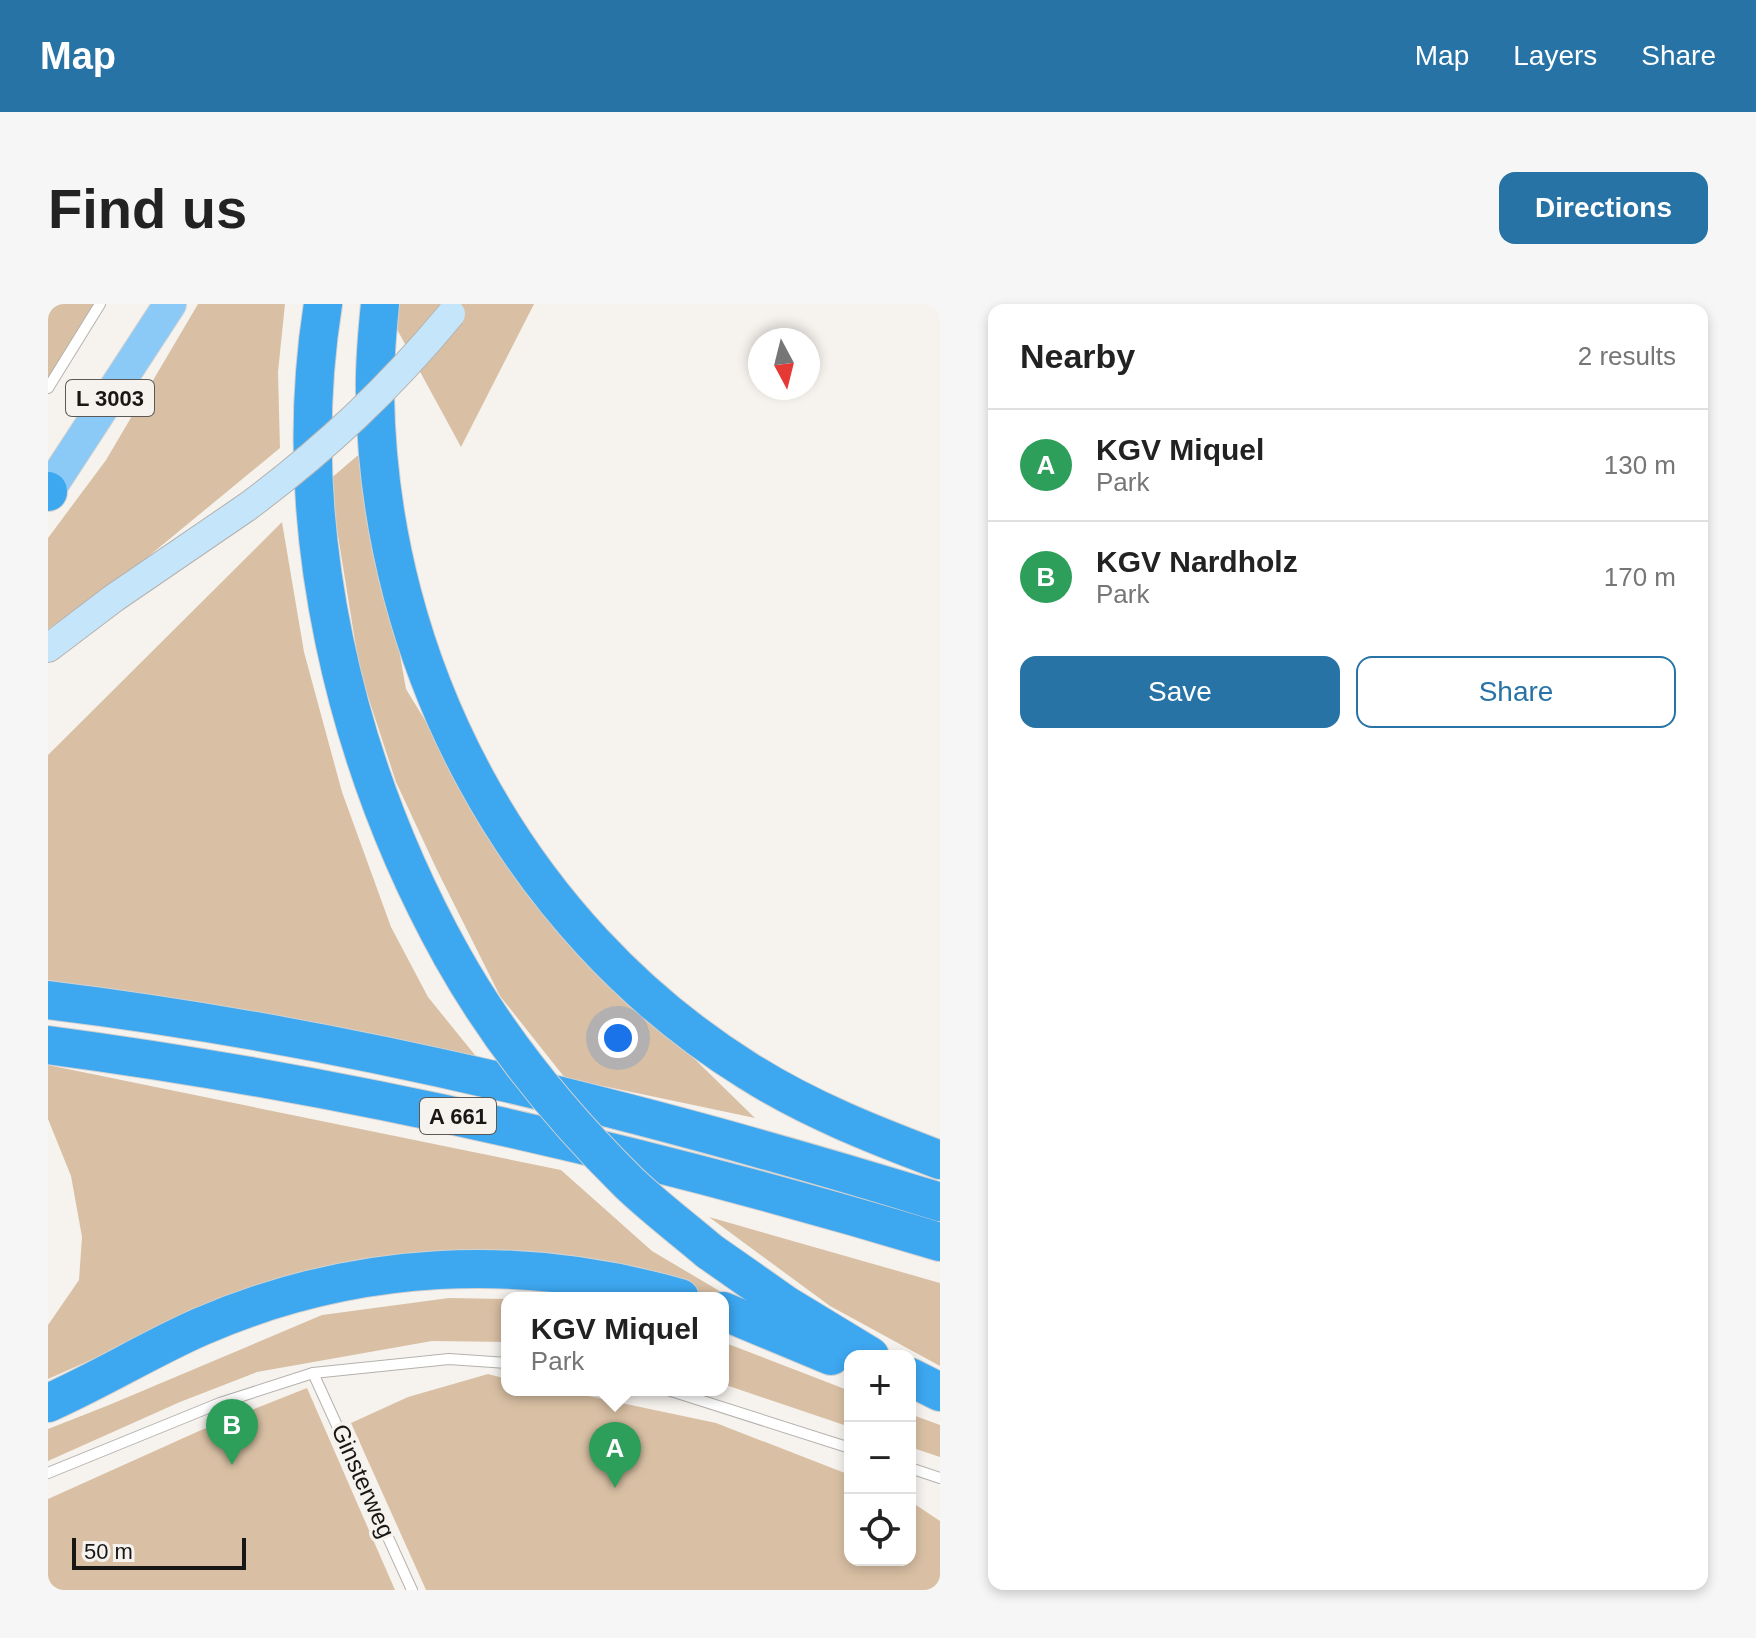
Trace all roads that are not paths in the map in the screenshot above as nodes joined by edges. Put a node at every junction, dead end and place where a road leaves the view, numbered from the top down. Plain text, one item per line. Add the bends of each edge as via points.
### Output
1 (100, 304) edge
2 (170, 304) edge
3 (323, 304) edge
4 (380, 304) edge
5 (454, 309) edge
6 (48, 388) edge
7 (48, 492) edge
8 (48, 648) edge
9 (48, 1000) edge
10 (48, 1045) edge
11 (940, 1160) edge
12 (940, 1202) edge
13 (940, 1242) edge
14 (655, 1292) edge
15 (729, 1314) edge
16 (860, 1350) edge
17 (844, 1361) edge
18 (501, 1363) edge
19 (313, 1373) junction
20 (916, 1380) edge
21 (916, 1390) edge
22 (940, 1392) edge
23 (687, 1396) edge
24 (940, 1399) edge
25 (48, 1403) edge
26 (844, 1446) edge
27 (916, 1470) edge
28 (48, 1473) edge
29 (940, 1478) edge
30 (412, 1590) edge

1 - 6 lane
2 - 7 main road, L 3003
3 - 16 highway, bridge via 313,453 322,565 353,717 405,866 452,956 504,1038 632,1186 709,1251
4 - 11 highway via 375,394 385,513 396,572 442,713 509,836 559,904 610,960 691,1031 796,1098
5 - 8 main road, bridge via 394,382 296,471
9 - 12 highway, A 661 via 248,1029 498,1079
10 - 13 highway, A 661 via 428,1109 635,1157
14 - 25 highway via 586,1275 536,1270 380,1274 230,1315
15 - 17 highway
18 - 19 lane via 449,1359
19 - 28 lane via 220,1403
19 - 30 lane, Ginsterweg
20 - 22 highway
21 - 24 highway
23 - 26 lane
27 - 29 lane

